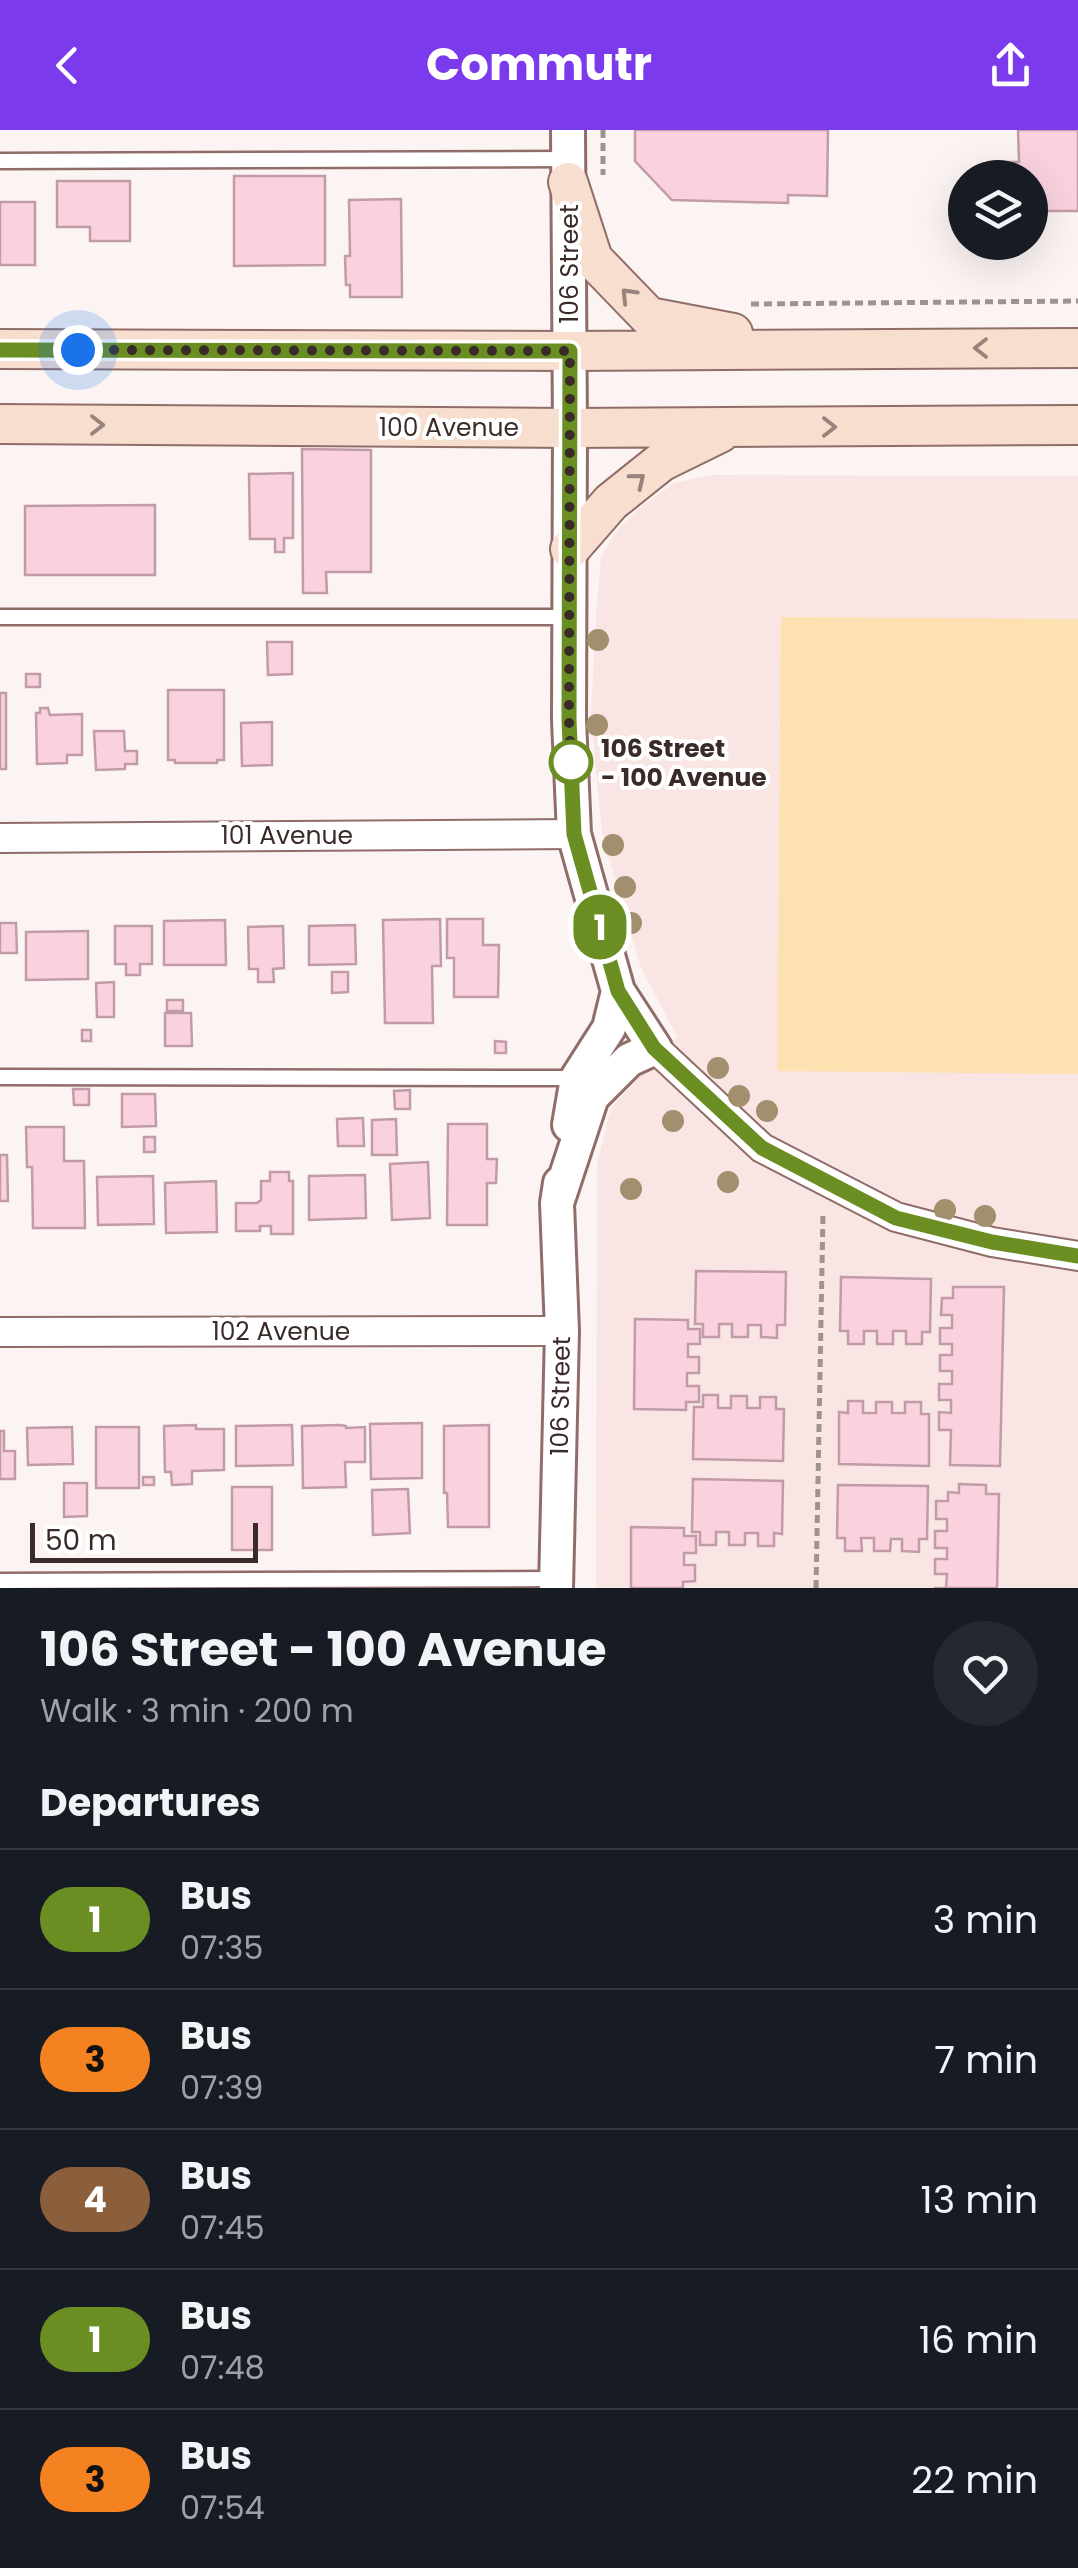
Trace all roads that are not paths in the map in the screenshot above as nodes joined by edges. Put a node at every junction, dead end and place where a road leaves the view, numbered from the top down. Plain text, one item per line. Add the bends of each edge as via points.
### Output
1 (568, 157) edge
2 (0, 160) edge
3 (1078, 348) edge
4 (819, 349) junction
5 (0, 350) edge
6 (570, 351) junction
7 (0, 424) edge
8 (1078, 426) edge
9 (570, 428) junction
10 (732, 428) junction
11 (570, 549) junction
12 (0, 616) edge
13 (569, 616) junction
14 (574, 834) junction
15 (0, 838) edge
16 (618, 991) junction
17 (654, 1048) junction
18 (0, 1077) edge
19 (577, 1078) junction
20 (557, 1203) junction
21 (1078, 1256) edge
22 (562, 1331) junction
23 (0, 1332) edge
24 (0, 1582) edge
25 (556, 1584) edge

1 - 2 lane
4 -> 1 main road via 649,317 593,259
1 - 6 street, 106 Street
3 -> 4 main road
4 - 6 main road
5 - 6 main road
6 - 9 street, 106 Street
7 -> 9 main road, 100 Avenue
10 -> 8 main road, 100 Avenue
9 - 10 main road, 100 Avenue
9 - 11 street, 106 Street
11 -> 10 main road via 611,502 661,462
11 - 13 street, 106 Street
12 - 13 lane
13 - 14 street, 106 Street
14 - 15 street, 101 Avenue
14 - 16 street, 106 Street
16 - 17 street, 106 Street
16 - 19 street, 106 Street via 609,1028
17 - 20 street, 106 Street via 629,1060 592,1097
17 - 21 street via 762,1148 896,1218
18 - 19 lane
19 - 20 street, 106 Street
20 - 22 street, 106 Street
22 - 23 street, 102 Avenue
22 - 25 street, 106 Street
24 - 25 lane

